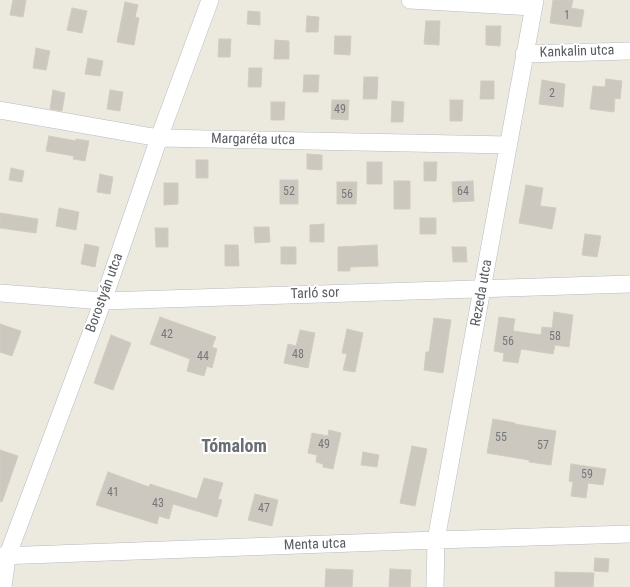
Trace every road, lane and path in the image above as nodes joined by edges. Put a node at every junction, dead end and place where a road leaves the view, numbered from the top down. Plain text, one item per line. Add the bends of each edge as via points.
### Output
1 (210, 0) edge
2 (410, 0) edge
3 (534, 4) edge
4 (630, 51) edge
5 (524, 54) junction
6 (0, 110) edge
7 (159, 138) junction
8 (508, 145) junction
9 (630, 284) edge
10 (483, 289) junction
11 (0, 293) edge
12 (103, 301) junction
13 (630, 534) edge
14 (436, 540) junction
15 (4, 557) edge
16 (3, 587) edge
17 (435, 587) edge

1 - 7 street, Borostyán utca
2 - 3 street
3 - 5 street, Rezeda utca
4 - 5 street, Kankalin utca
5 - 8 street, Rezeda utca
6 - 7 street, Margaréta utca
7 - 8 street, Margaréta utca
7 - 12 street, Borostyán utca
8 - 10 street, Rezeda utca
9 - 10 street, Tarló sor
10 - 12 street, Tarló sor
10 - 14 street, Rezeda utca
11 - 12 street, Tarló sor
12 - 15 street, Borostyán utca
13 - 14 street, Menta utca
14 - 15 street, Menta utca
14 - 17 street, Rezeda utca
15 - 16 street, Borostyán utca

